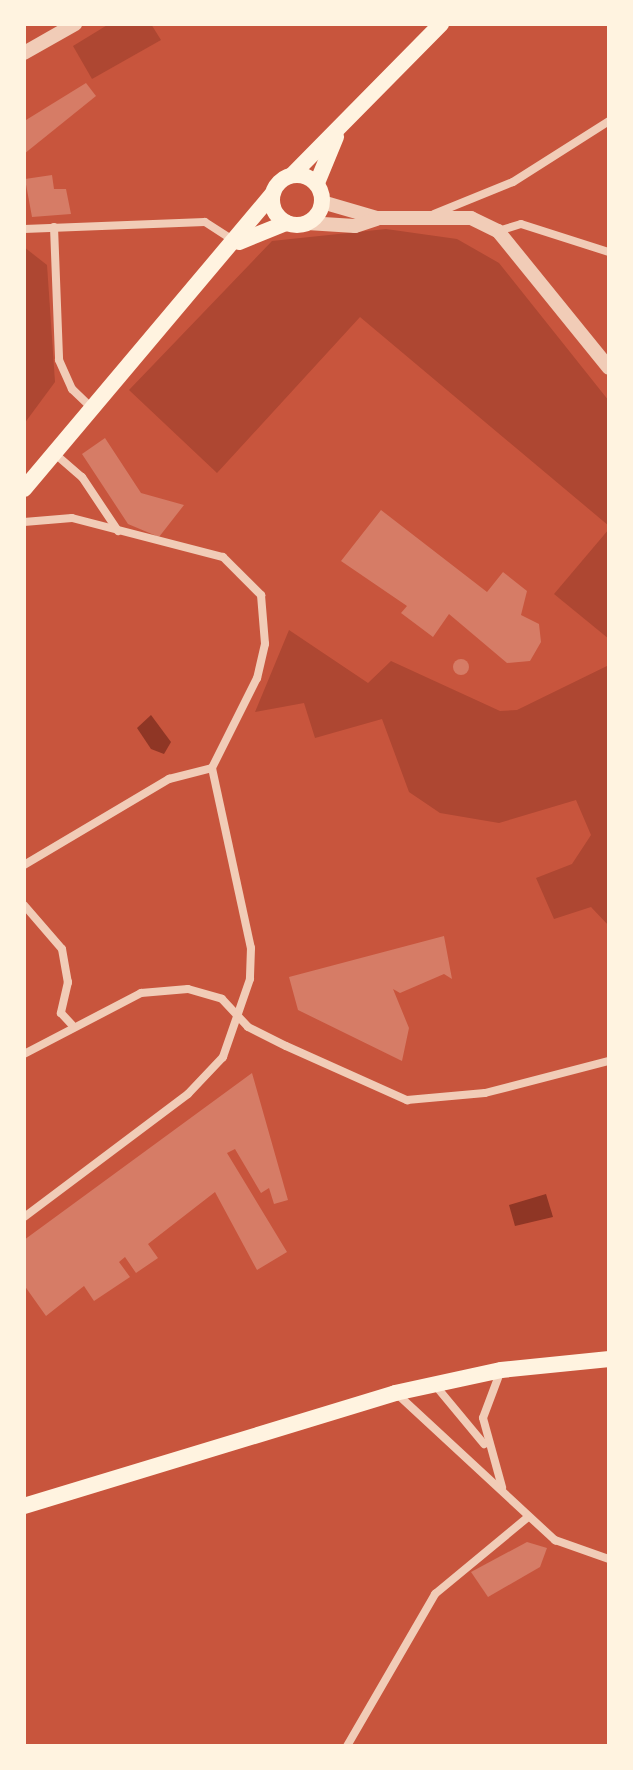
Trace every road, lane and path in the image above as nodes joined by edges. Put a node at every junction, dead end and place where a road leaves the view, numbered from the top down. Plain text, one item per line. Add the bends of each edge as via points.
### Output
1 (75, 24) edge
2 (441, 24) edge
3 (24, 53) edge
4 (609, 121) edge
5 (343, 126) junction
6 (293, 174) junction
7 (317, 183) junction
8 (272, 194) junction
9 (322, 202) junction
10 (431, 216) junction
11 (377, 218) junction
12 (286, 223) junction
13 (307, 223) junction
14 (54, 227) junction
15 (24, 229) edge
16 (498, 231) junction
17 (237, 243) junction
18 (609, 252) edge
19 (609, 368) edge
20 (92, 408) junction
21 (54, 453) junction
22 (24, 489) edge
23 (24, 522) edge
24 (118, 532) junction
25 (212, 768) junction
26 (24, 865) edge
27 (24, 905) edge
28 (238, 1014) junction
29 (72, 1025) junction
30 (24, 1054) edge
31 (609, 1061) edge
32 (24, 1217) edge
33 (609, 1359) edge
34 (501, 1370) junction
35 (433, 1384) junction
36 (395, 1393) junction
37 (487, 1448) junction
38 (504, 1491) junction
39 (24, 1506) edge
40 (528, 1517) junction
41 (609, 1559) edge
42 (347, 1746) edge

1 - 3 street
2 - 5 main road
4 - 10 street via 513,182
5 - 6 main road
5 - 7 main road
6 - 7 main road
6 - 8 main road
7 - 9 main road
8 - 12 main road
8 - 17 main road
9 - 11 street
9 - 13 main road
10 - 11 street
10 - 16 street via 471,218
11 - 13 street via 355,226
12 - 13 main road
12 - 17 main road
14 - 15 street
14 - 17 street via 205,222
14 - 20 street via 59,360 72,389
16 - 18 street via 521,224
16 - 19 street
17 - 20 main road
20 - 21 main road
21 - 22 main road
21 - 24 street via 82,477
23 - 24 street via 72,518
24 - 25 street via 223,557 261,595 265,644 257,678
25 - 26 street via 169,779
25 - 28 street via 251,948
27 - 29 street via 62,949 68,982 61,1013
28 - 29 street via 222,999 188,989 141,993
28 - 31 street via 286,1046 407,1100 485,1093
28 - 32 street via 223,1057 188,1094
29 - 30 street
33 - 34 main road
34 - 35 main road
34 - 37 street via 483,1418
35 - 36 main road
35 - 37 street
36 - 38 street
36 - 39 main road
37 - 38 street
38 - 40 street
40 - 41 street via 555,1540
40 - 42 street via 435,1594

